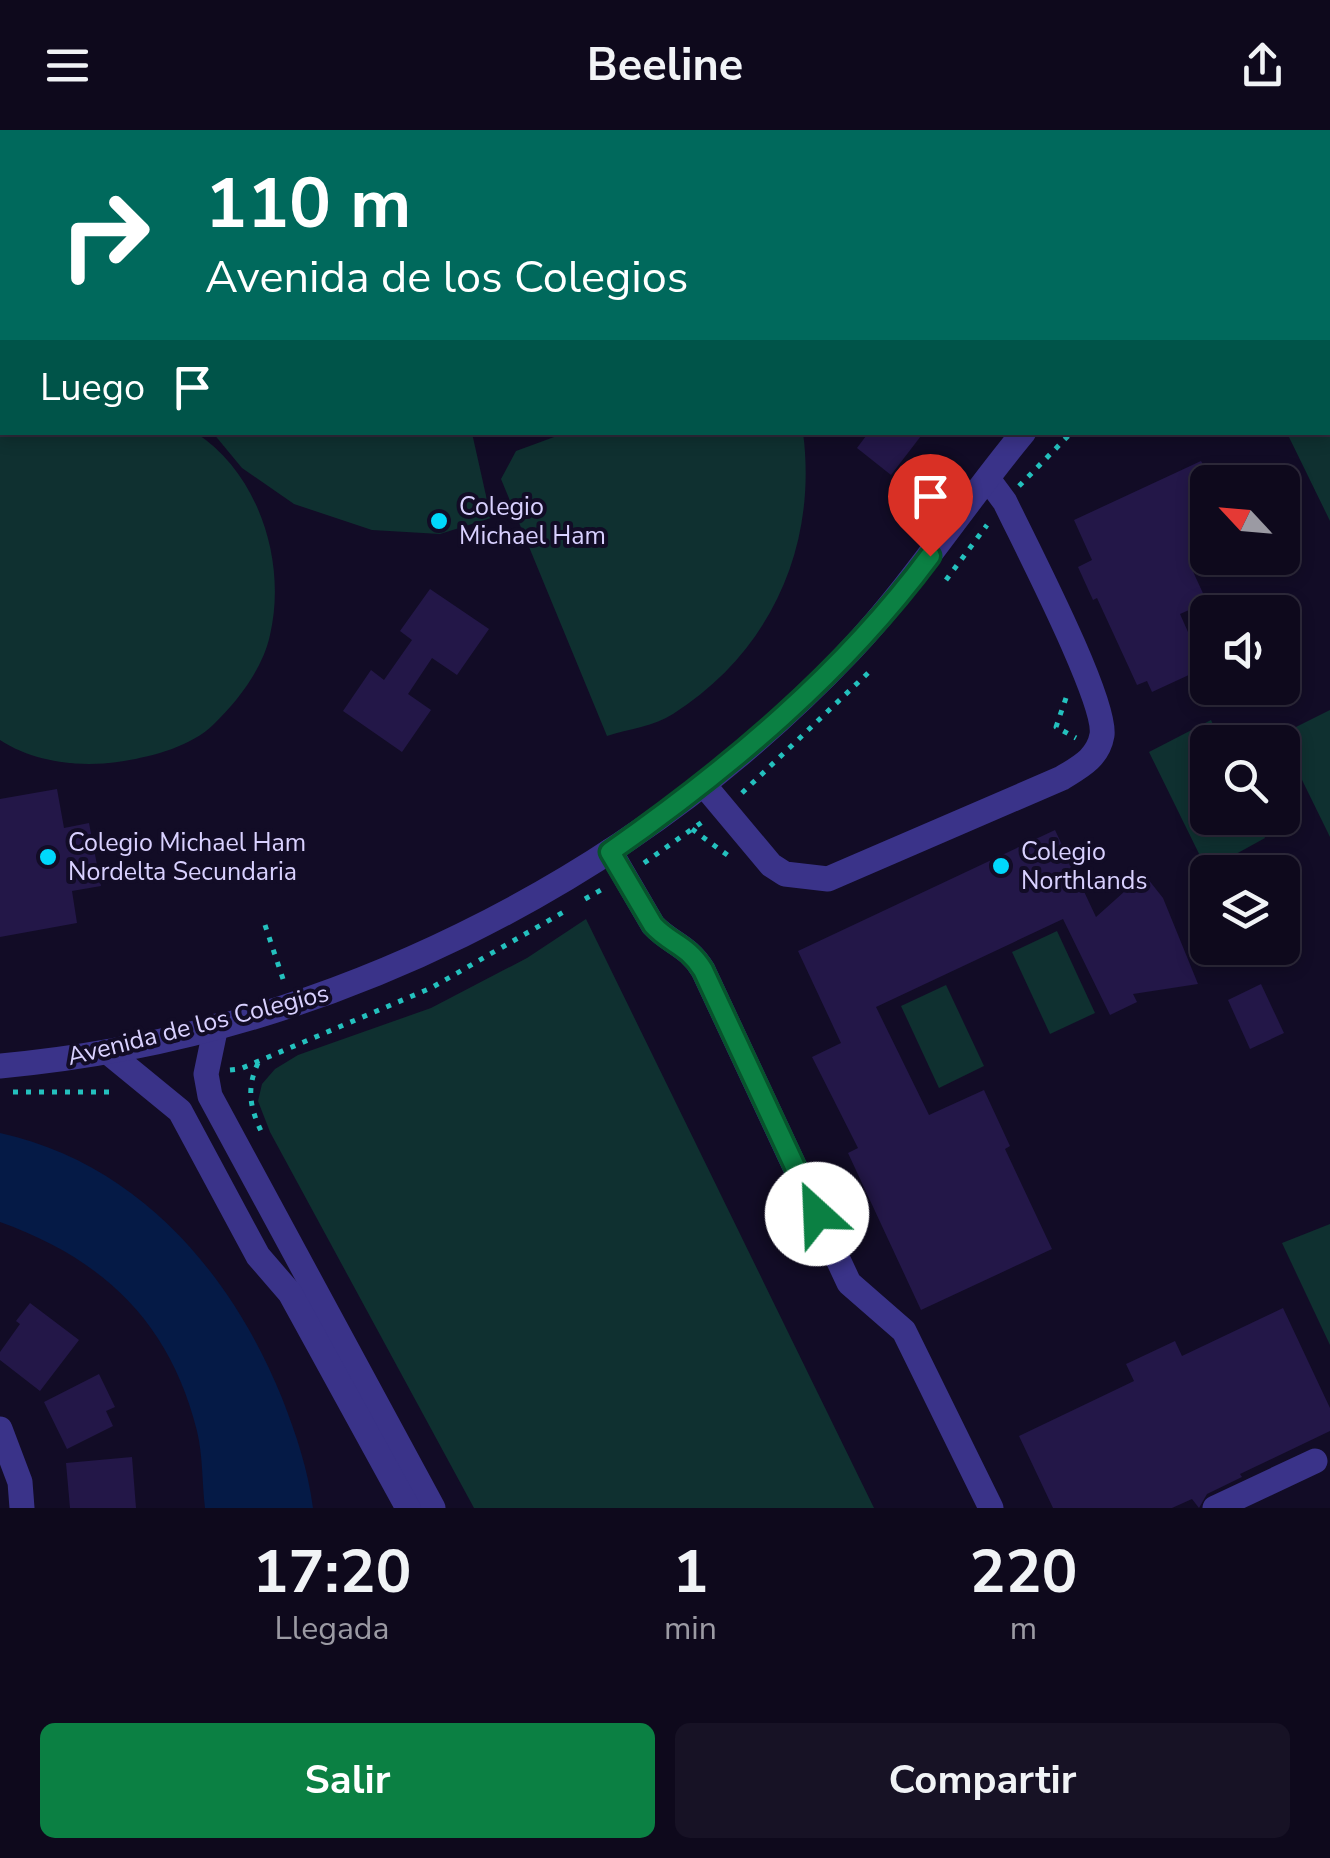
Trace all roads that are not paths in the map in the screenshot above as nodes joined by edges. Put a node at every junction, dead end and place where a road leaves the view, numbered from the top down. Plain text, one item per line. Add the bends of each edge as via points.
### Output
1 (1022, 435) edge
2 (988, 478) junction
3 (704, 785) junction
4 (610, 852) junction
5 (216, 1026) junction
6 (108, 1052) junction
7 (0, 1066) edge
8 (0, 1430) edge
9 (1315, 1461) dead end
10 (22, 1508) edge
11 (408, 1508) edge
12 (433, 1508) edge
13 (991, 1508) edge
14 (1215, 1508) edge

1 - 2 street, Avenida de los Colegios
2 - 3 street, Avenida de los Colegios via 849,652
2 - 3 street via 1096,698 1102,738 1089,761 828,880 785,874 771,865
3 - 4 street, Avenida de los Colegios
4 - 5 street, Avenida de los Colegios via 432,949 340,989
4 - 13 street via 653,925 680,942 703,970 850,1284 904,1332
5 - 6 street, Avenida de los Colegios
5 - 12 street via 206,1074 210,1096
6 - 7 street, Avenida de los Colegios
6 - 11 street via 188,1122 258,1256 290,1293
8 - 10 street via 20,1482
9 - 14 street

